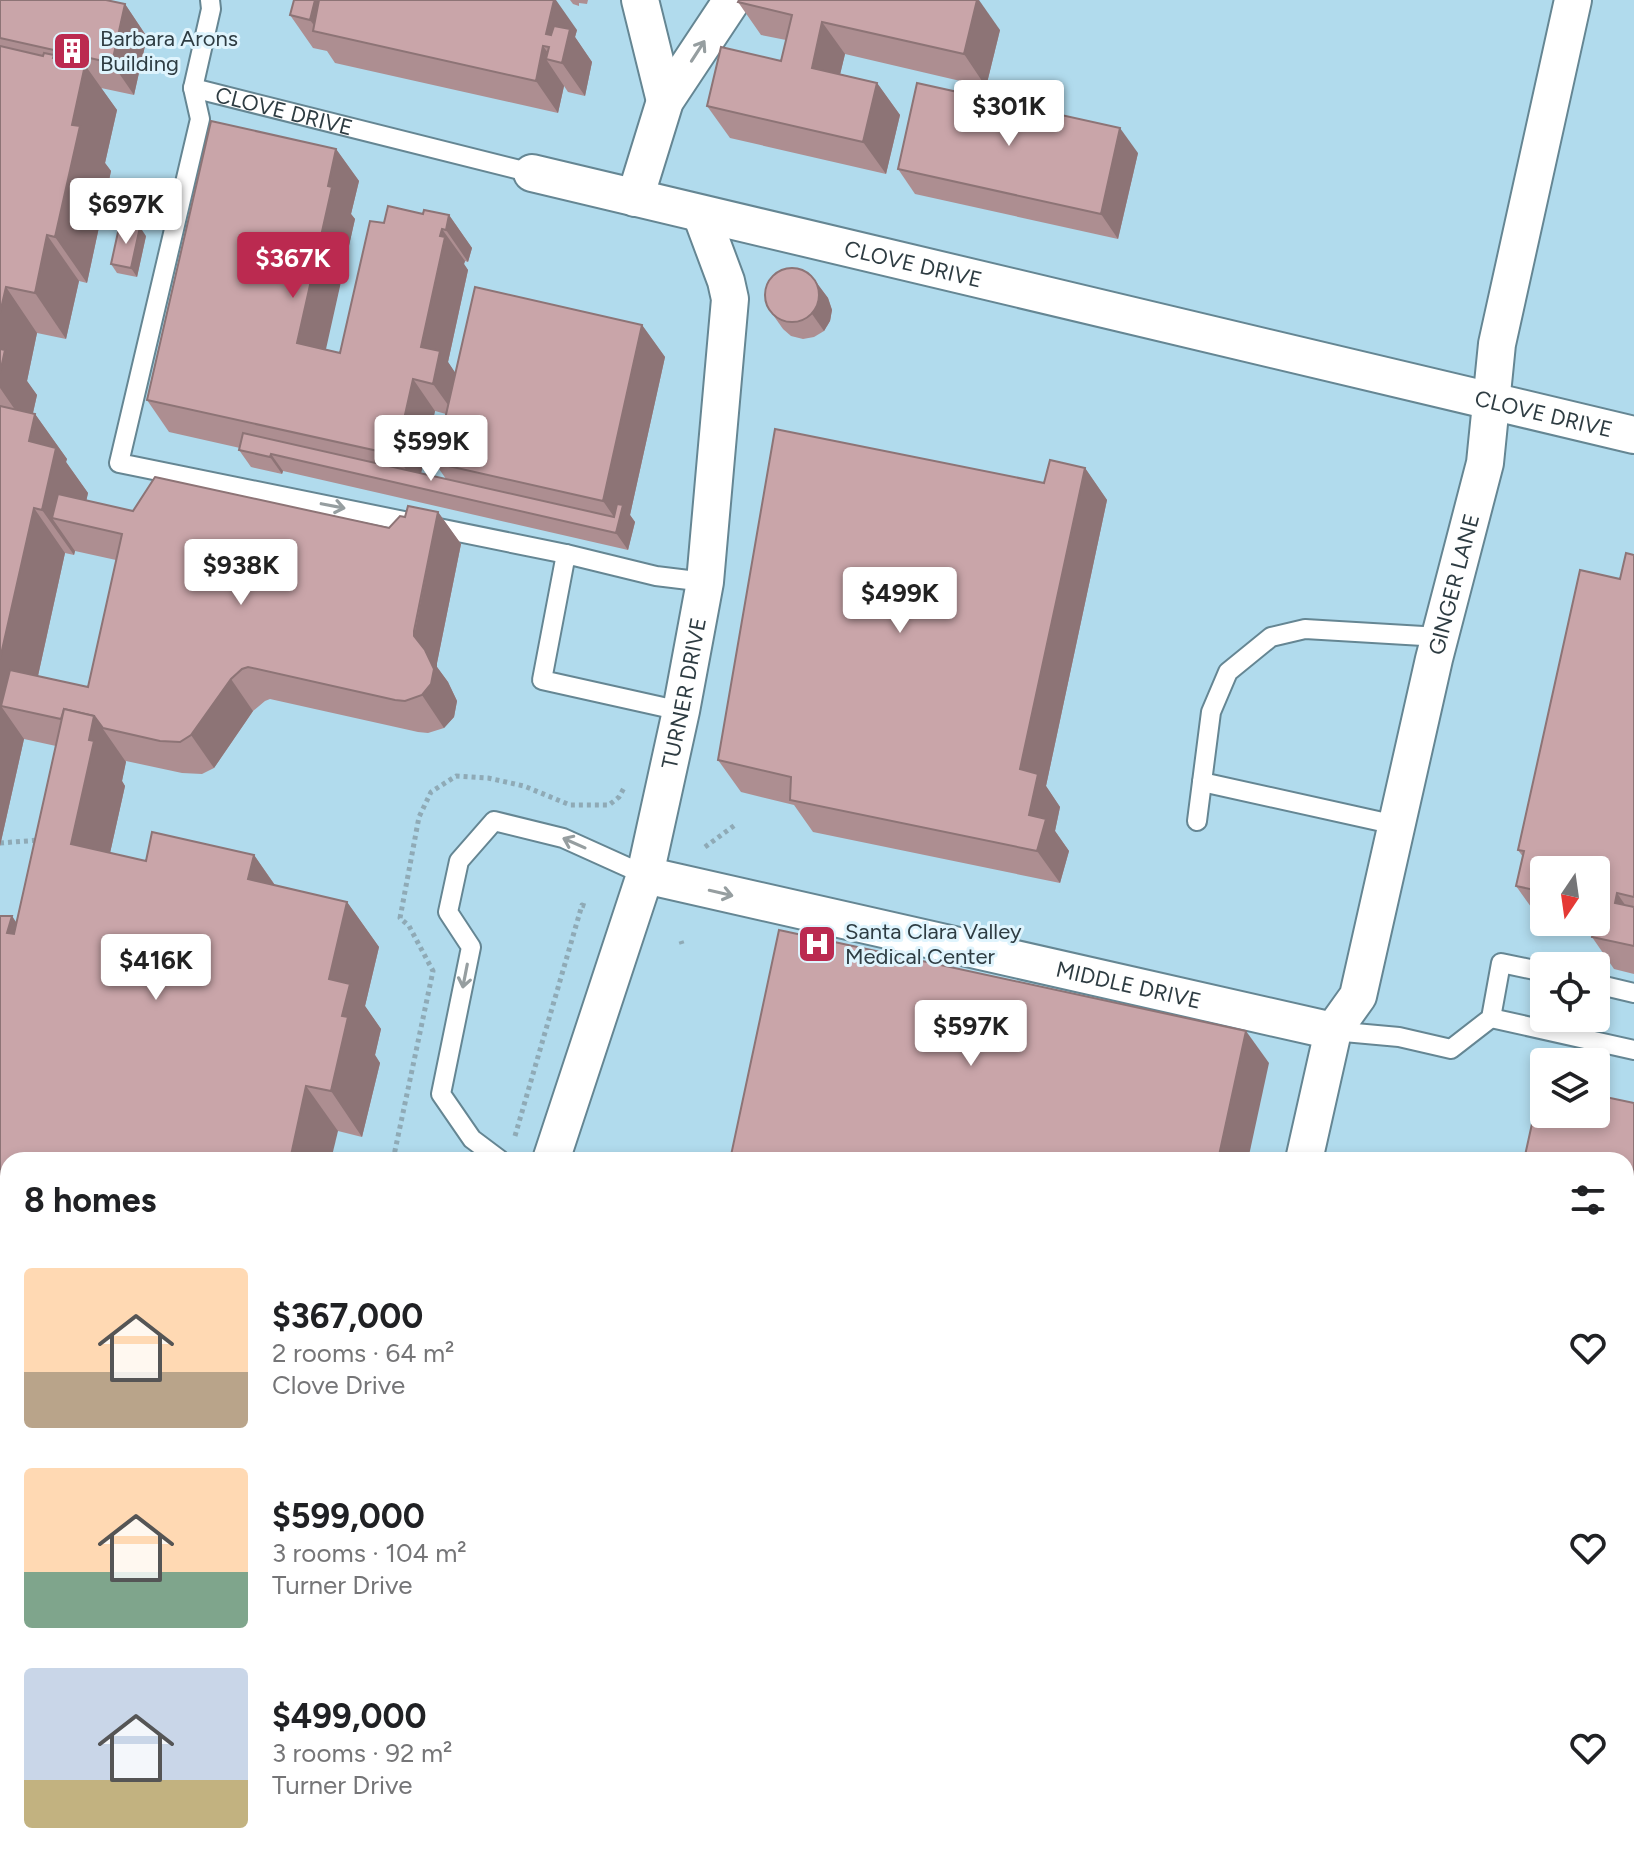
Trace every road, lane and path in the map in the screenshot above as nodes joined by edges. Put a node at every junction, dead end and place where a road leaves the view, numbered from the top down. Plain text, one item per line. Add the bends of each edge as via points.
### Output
1 (210, 0) edge
2 (640, 0) edge
3 (732, 0) edge
4 (1573, 0) edge
5 (193, 88) junction
6 (665, 101) junction
7 (532, 173) joint
8 (635, 198) junction
9 (701, 214) junction
10 (1491, 402) junction
11 (1634, 435) edge
12 (566, 554) junction
13 (705, 582) junction
14 (1440, 637) junction
15 (681, 711) junction
16 (1202, 782) junction
17 (1197, 821) dead end
18 (735, 825) dead end
19 (1396, 825) junction
20 (46, 839) edge
21 (0, 843) edge
22 (705, 847) dead end
23 (645, 875) junction
24 (588, 907) dead end
25 (1530, 969) edge
26 (1610, 987) edge
27 (1634, 993) edge
28 (1491, 1018) junction
29 (1333, 1031) junction
30 (1634, 1050) edge
31 (501, 1152) edge
32 (507, 1152) edge
33 (554, 1152) edge
34 (1306, 1152) edge

1 - 5 lane
2 - 6 street
6 -> 3 street
4 - 10 street, GINGER LANE via 1497,344
5 - 7 lane, CLOVE DRIVE
5 -> 12 lane via 200,119 119,463
6 - 8 street
7 - 8 street, CLOVE DRIVE
8 - 9 street, CLOVE DRIVE
9 - 10 street, CLOVE DRIVE
9 - 13 street, TURNER DRIVE via 730,299
10 - 11 street, CLOVE DRIVE
10 - 14 street, GINGER LANE via 1485,463
12 - 13 lane
12 - 15 lane via 542,680
13 - 15 street, TURNER DRIVE
14 - 16 lane via 1305,629 1271,637 1228,672 1211,712
14 - 19 street, GINGER LANE
15 - 23 street, TURNER DRIVE
16 - 17 lane
16 - 19 lane
18 - 22 path
19 - 29 street, GINGER LANE via 1358,996
20 - 21 path
23 -> 29 street, MIDDLE DRIVE via 1177,1008
23 -> 31 lane via 563,838 494,821 459,861 448,912 471,947 441,1094 472,1139
23 - 33 street, TURNER DRIVE
24 - 32 path via 582,905
25 - 28 lane via 1501,963
26 - 27 lane
28 - 29 lane via 1451,1049 1399,1037
28 - 30 lane
29 - 34 street, GINGER LANE

